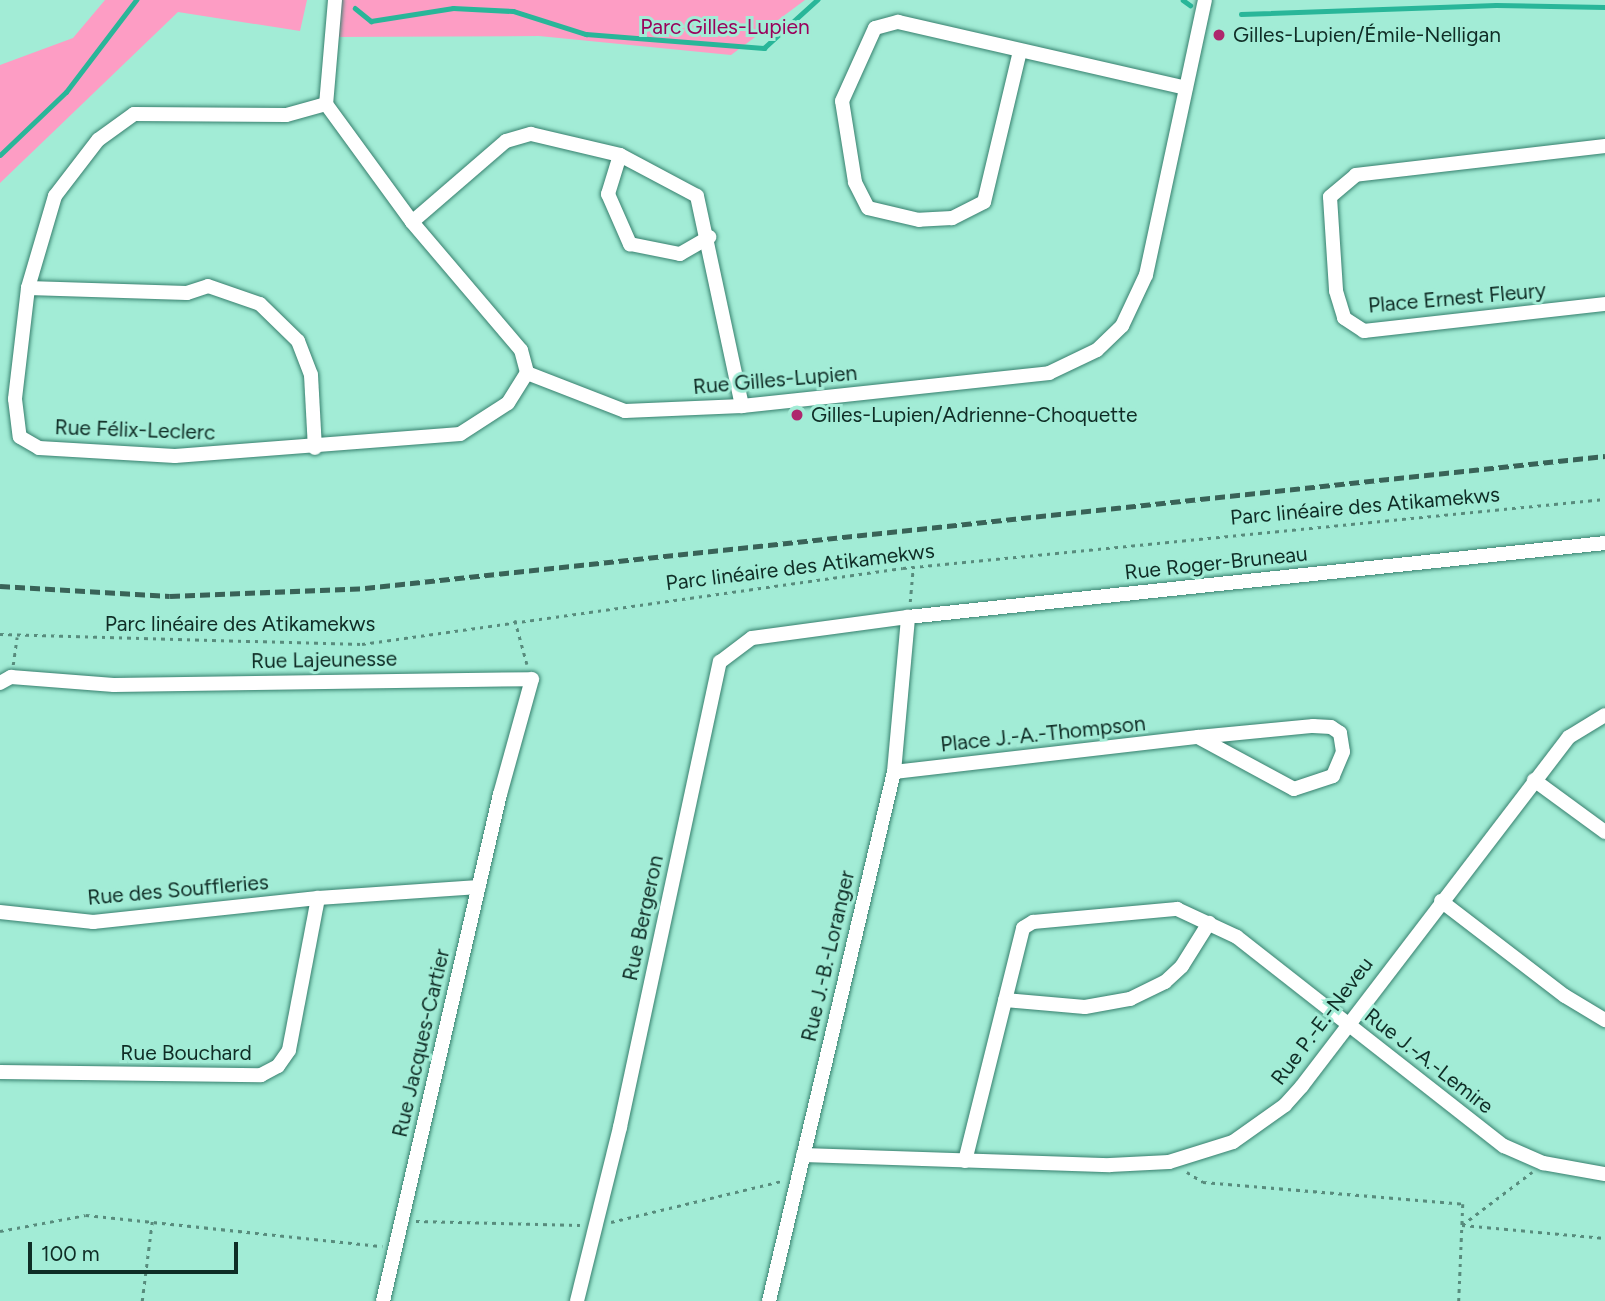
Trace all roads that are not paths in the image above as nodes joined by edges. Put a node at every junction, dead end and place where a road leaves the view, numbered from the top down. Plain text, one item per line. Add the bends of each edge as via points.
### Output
1 (335, 0) edge
2 (1205, 0) edge
3 (1020, 51) junction
4 (1186, 88) junction
5 (326, 104) junction
6 (1605, 146) edge
7 (620, 155) junction
8 (412, 222) junction
9 (709, 237) junction
10 (28, 288) junction
11 (1605, 304) edge
12 (527, 373) junction
13 (742, 406) junction
14 (315, 448) junction
15 (1605, 543) edge
16 (908, 617) junction
17 (832, 627) joint
18 (6, 680) edge
19 (1605, 715) edge
20 (1198, 737) junction
21 (894, 772) junction
22 (1534, 780) junction
23 (500, 794) joint
24 (1605, 832) edge
25 (479, 887) junction
26 (318, 898) junction
27 (1441, 901) junction
28 (0, 912) edge
29 (1209, 923) junction
30 (1005, 1000) junction
31 (1605, 1020) edge
32 (1347, 1023) junction
33 (0, 1072) edge
34 (803, 1155) junction
35 (965, 1161) junction
36 (1605, 1174) edge
37 (383, 1301) edge
38 (577, 1301) edge
39 (769, 1301) edge

1 - 5 street
2 - 4 street, Rue Gilles-Lupien
3 - 3 street via 898,22 875,28 842,101 855,182 868,208 919,220 951,218 984,202
3 - 4 street
4 - 13 street, Rue Gilles-Lupien via 1146,275 1122,326 1097,350 1049,373
5 - 8 street
5 - 10 street, Rue Félix-Leclerc via 286,116 134,114 98,140 55,197
6 - 11 street, Place Ernest Fleury via 1356,175 1330,197 1336,291 1345,318 1364,331
7 - 8 street via 531,134 506,141
7 - 9 street via 697,195
7 - 9 street via 608,194 630,244 680,254
8 - 12 street via 521,350
9 - 13 street
10 - 14 street via 187,293 208,286 260,304 298,341 311,375
10 - 14 street, Rue Félix-Leclerc via 15,398 20,437 39,448 175,456
12 - 13 street, Rue Gilles-Lupien via 625,411
12 - 14 street, Rue Félix-Leclerc via 508,403 460,434
15 - 16 street, Rue Roger-Bruneau
16 - 17 street, Rue Roger-Bruneau
16 - 21 street, Rue J.-B.-Loranger
17 - 38 street, Rue Bergeron via 752,638 720,662 620,1127
18 - 23 street, Rue Lajeunesse via 114,685 531,679
19 - 22 street, Rue P.-E.-Neveu via 1569,737
20 - 20 street, Place J.-A.-Thompson via 1294,789 1333,776 1343,751 1340,733 1331,727
20 - 21 street, Place J.-A.-Thompson
21 - 34 street, Rue J.-B.-Loranger
22 - 24 street
22 - 27 street, Rue P.-E.-Neveu
23 - 25 street, Rue Jacques-Cartier
25 - 26 street, Rue des Souffleries
25 - 37 street, Rue Jacques-Cartier
26 - 28 street, Rue des Souffleries via 93,922
26 - 33 street, Rue Bouchard via 289,1050 278,1066 261,1075
27 - 31 street via 1565,996
27 - 32 street, Rue P.-E.-Neveu
29 - 30 street via 1182,967 1166,982 1130,999 1084,1007
29 - 30 street, Rue J.-A.-Lemire via 1177,909 1033,922 1023,928 1017,942
29 - 32 street, Rue J.-A.-Lemire via 1237,937
30 - 35 street, Rue J.-A.-Lemire
32 - 35 street, Rue P.-E.-Neveu via 1301,1086 1261,1124 1233,1142 1169,1162
32 - 36 street, Rue J.-A.-Lemire via 1504,1146 1543,1163
34 - 35 street, Rue P.-E.-Neveu
34 - 39 street, Rue J.-B.-Loranger

